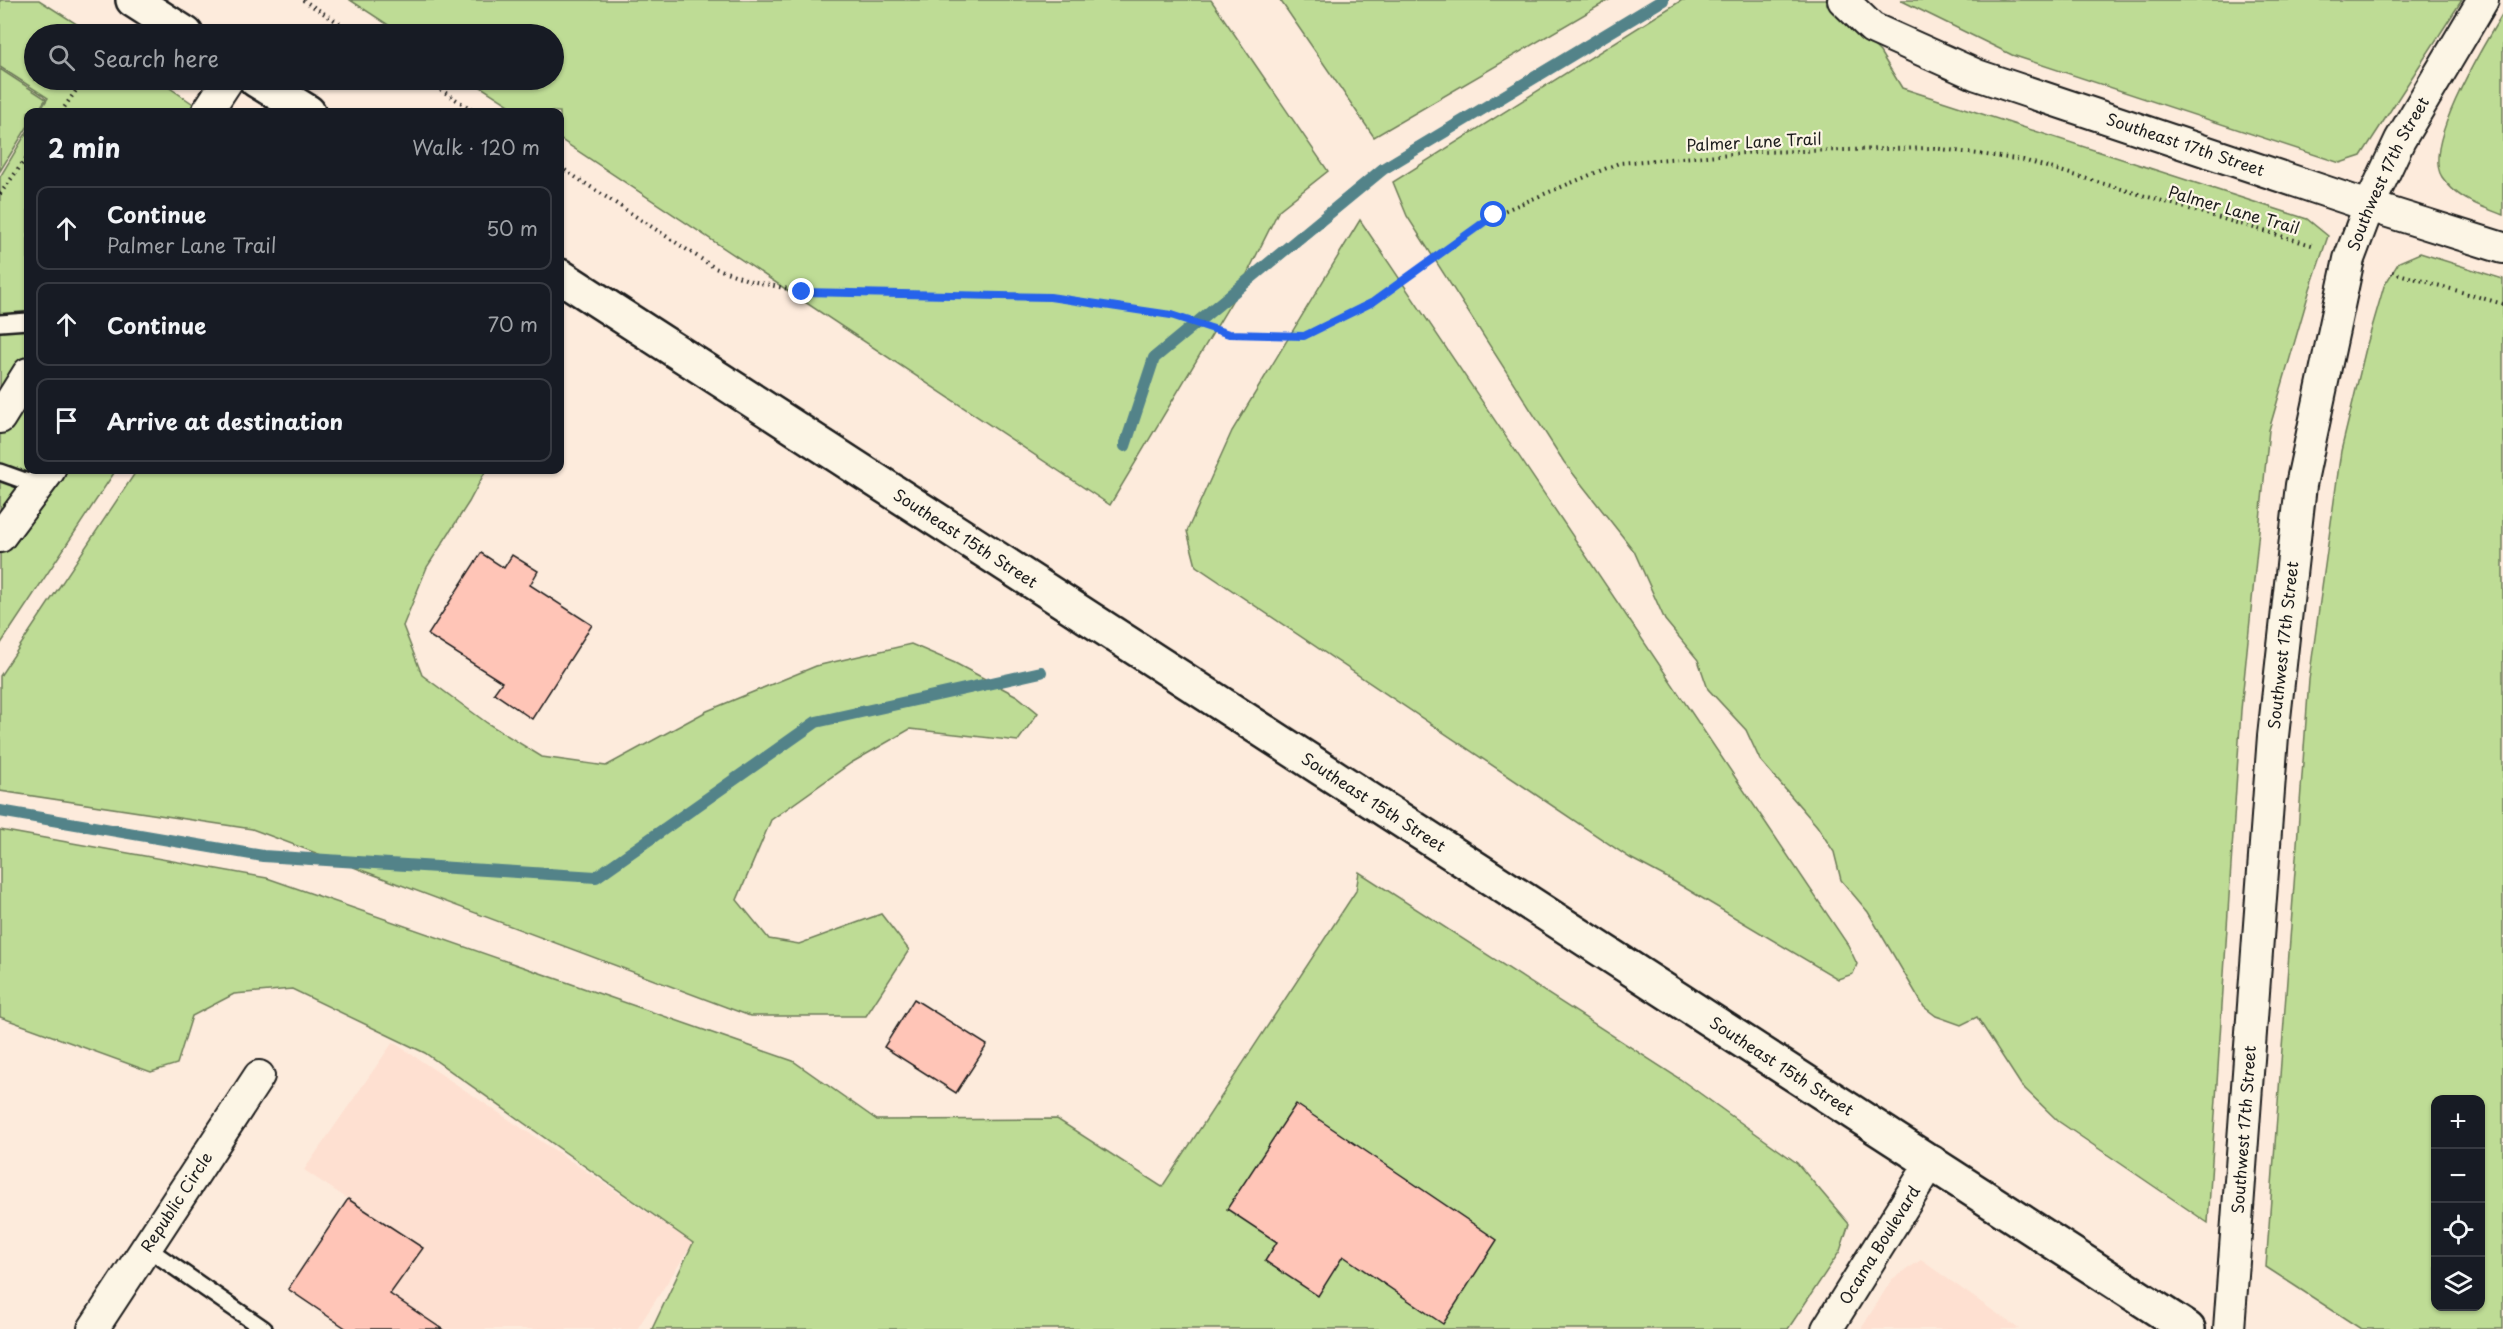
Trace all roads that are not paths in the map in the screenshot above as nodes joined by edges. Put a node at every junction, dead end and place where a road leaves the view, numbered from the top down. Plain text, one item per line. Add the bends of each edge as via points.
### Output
1 (133, 0) edge
2 (1843, 0) edge
3 (2482, 0) edge
4 (170, 24) edge
5 (221, 90) edge
6 (271, 90) edge
7 (210, 108) edge
8 (298, 108) edge
9 (2369, 206) junction
10 (2503, 248) edge
11 (564, 279) edge
12 (24, 321) edge
13 (0, 323) edge
14 (24, 379) edge
15 (0, 418) edge
16 (0, 472) edge
17 (45, 478) edge
18 (0, 537) edge
19 (259, 1076) dead end
20 (1932, 1161) junction
21 (147, 1248) junction
22 (93, 1329) edge
23 (264, 1329) edge
24 (1827, 1329) edge
25 (2188, 1329) edge
26 (2229, 1329) edge

1 - 4 main road
2 - 9 street, Southeast 17th Street via 1872,28 1977,75
3 - 9 street, Southwest 17th Street via 2400,140
5 - 7 street
6 - 8 main road
9 - 10 street, Southeast 17th Street
9 - 26 street, Southwest 17th Street via 2347,270 2301,485 2273,736
11 - 20 main road, Southeast 15th Street
12 - 13 lane
14 - 15 street
16 - 17 lane
17 - 18 street
19 - 21 street, Republic Circle
20 - 24 street, Ocama Boulevard
20 - 25 main road, Southeast 15th Street
21 - 22 street, Republic Circle
21 - 23 lane

